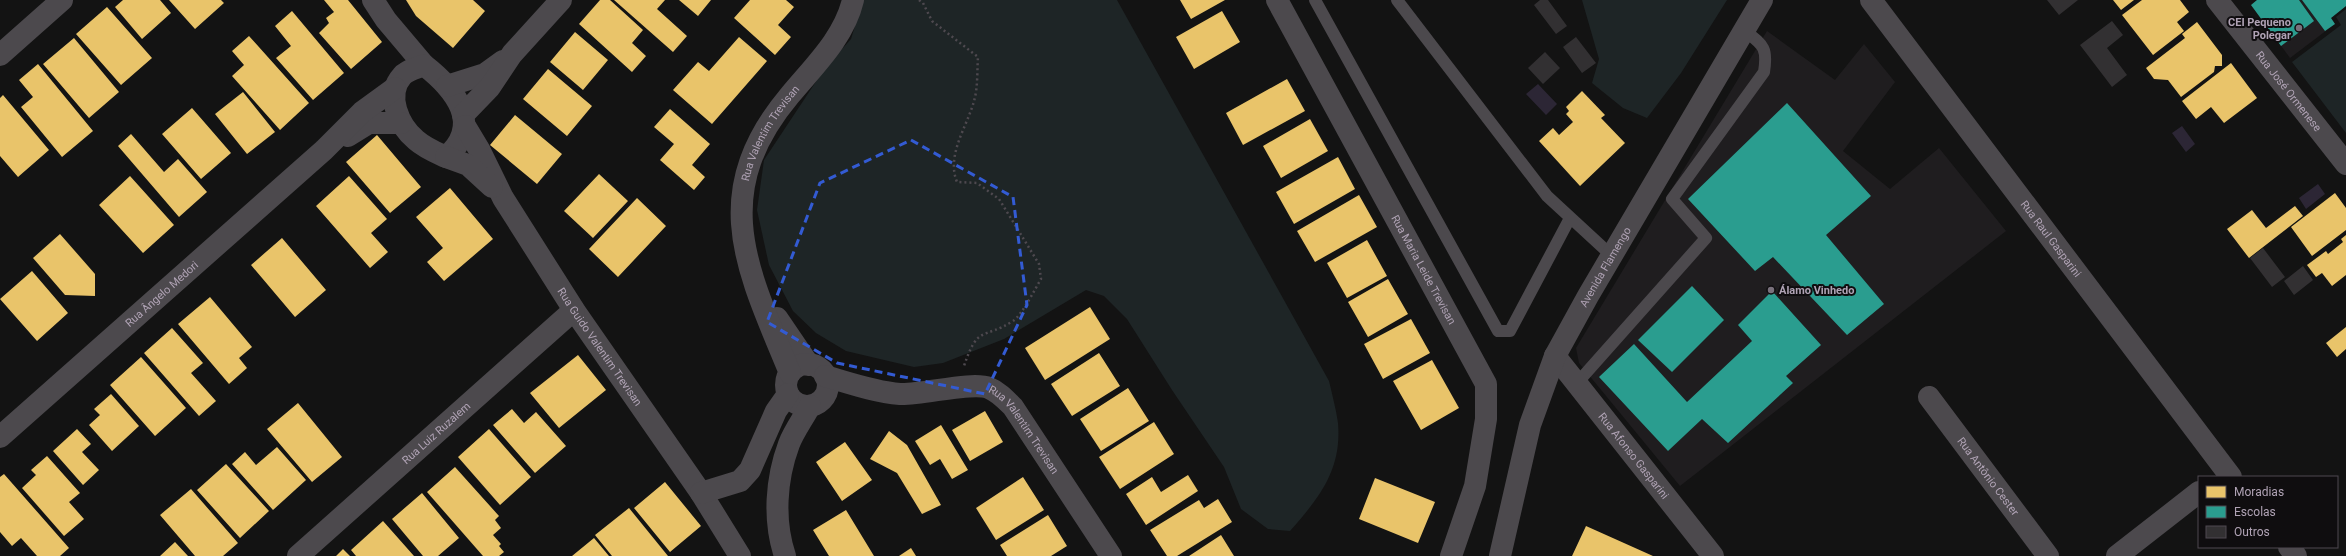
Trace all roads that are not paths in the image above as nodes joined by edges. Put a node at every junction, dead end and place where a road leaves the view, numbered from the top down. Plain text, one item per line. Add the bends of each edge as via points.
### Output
1 (62, 0) edge
2 (373, 0) edge
3 (561, 0) edge
4 (853, 0) edge
5 (1277, 0) edge
6 (1315, 0) edge
7 (1397, 0) edge
8 (1762, 0) edge
9 (1871, 0) edge
10 (2217, 0) edge
11 (386, 20) junction
12 (1744, 30) junction
13 (512, 54) junction
14 (0, 55) edge
15 (424, 66) junction
16 (398, 82) junction
17 (447, 86) junction
18 (464, 120) junction
19 (401, 123) junction
20 (324, 150) junction
21 (446, 157) junction
22 (2346, 164) edge
23 (503, 198) junction
24 (1570, 218) junction
25 (1612, 256) junction
26 (754, 283) junction
27 (574, 310) junction
28 (1555, 356) junction
29 (803, 377) junction
30 (1578, 382) junction
31 (891, 393) junction
32 (1929, 398) dead end
33 (816, 403) junction
34 (0, 437) edge
35 (2225, 475) edge
36 (701, 493) junction
37 (2198, 493) edge
38 (2290, 548) edge
39 (737, 555) edge
40 (298, 556) edge
41 (785, 556) edge
42 (1112, 556) edge
43 (1451, 556) edge
44 (1500, 556) edge
45 (1713, 556) edge
46 (2048, 556) edge
47 (2117, 556) edge
48 (2296, 556) edge

1 - 14 street
2 - 11 street
3 - 13 street
4 - 26 street, Rua Valentim Trevisan via 850,14 830,48 773,116 753,150 742,197 742,237
5 - 43 street, Rua Maria Leide Trevisan via 1486,384 1486,419 1475,486
6 - 24 lane via 1498,331 1510,330
7 - 24 lane via 1547,196
8 - 12 street, Avenida Flamengo
9 - 35 street, Rua Raul Gasparini
10 - 22 street, Rua José Ormenese
11 - 15 street
11 - 16 street
12 - 25 street, Avenida Flamengo
12 - 30 lane via 1762,44 1766,56 1764,72 1672,199 1706,238
13 - 17 street via 485,74
13 - 18 street
15 - 16 street
15 - 17 street
16 - 19 street via 395,103
16 - 20 street, Rua Ângelo Medori via 362,112
17 - 18 street via 458,102
18 - 21 street via 462,138
18 - 23 street, Rua Guido Valentim Trevisan
19 - 20 street, Rua Ângelo Medori via 369,123
19 - 21 street via 425,147
20 - 34 street, Rua Ângelo Medori
21 - 23 street, Rua Guido Valentim Trevisan via 468,165
23 - 27 street, Rua Guido Valentim Trevisan
24 - 25 lane
25 - 28 street, Avenida Flamengo
26 - 29 street, Rua Valentim Trevisan
26 - 29 street, Rua Valentim Trevisan via 761,305
27 - 36 street, Rua Guido Valentim Trevisan
27 - 40 street, Rua Luiz Ruzalem
28 - 30 street, Rua Afonso Gasparini
28 - 44 street, Avenida Flamengo via 1530,426
29 - 31 street, Rua Valentim Trevisan
29 - 33 street via 828,385
29 - 33 street via 793,401 801,406
29 - 36 street via 776,411 750,470 740,481
30 - 45 street, Rua Afonso Gasparini
31 - 33 street, Rua Valentim Trevisan
31 - 42 street, Rua Valentim Trevisan via 914,394 974,387 988,387 999,393 1013,407
32 - 46 street, Rua Antônio Cester
33 - 41 street via 790,443 779,477 780,541
36 - 39 street, Rua Guido Valentim Trevisan
37 - 47 street
38 - 48 street

